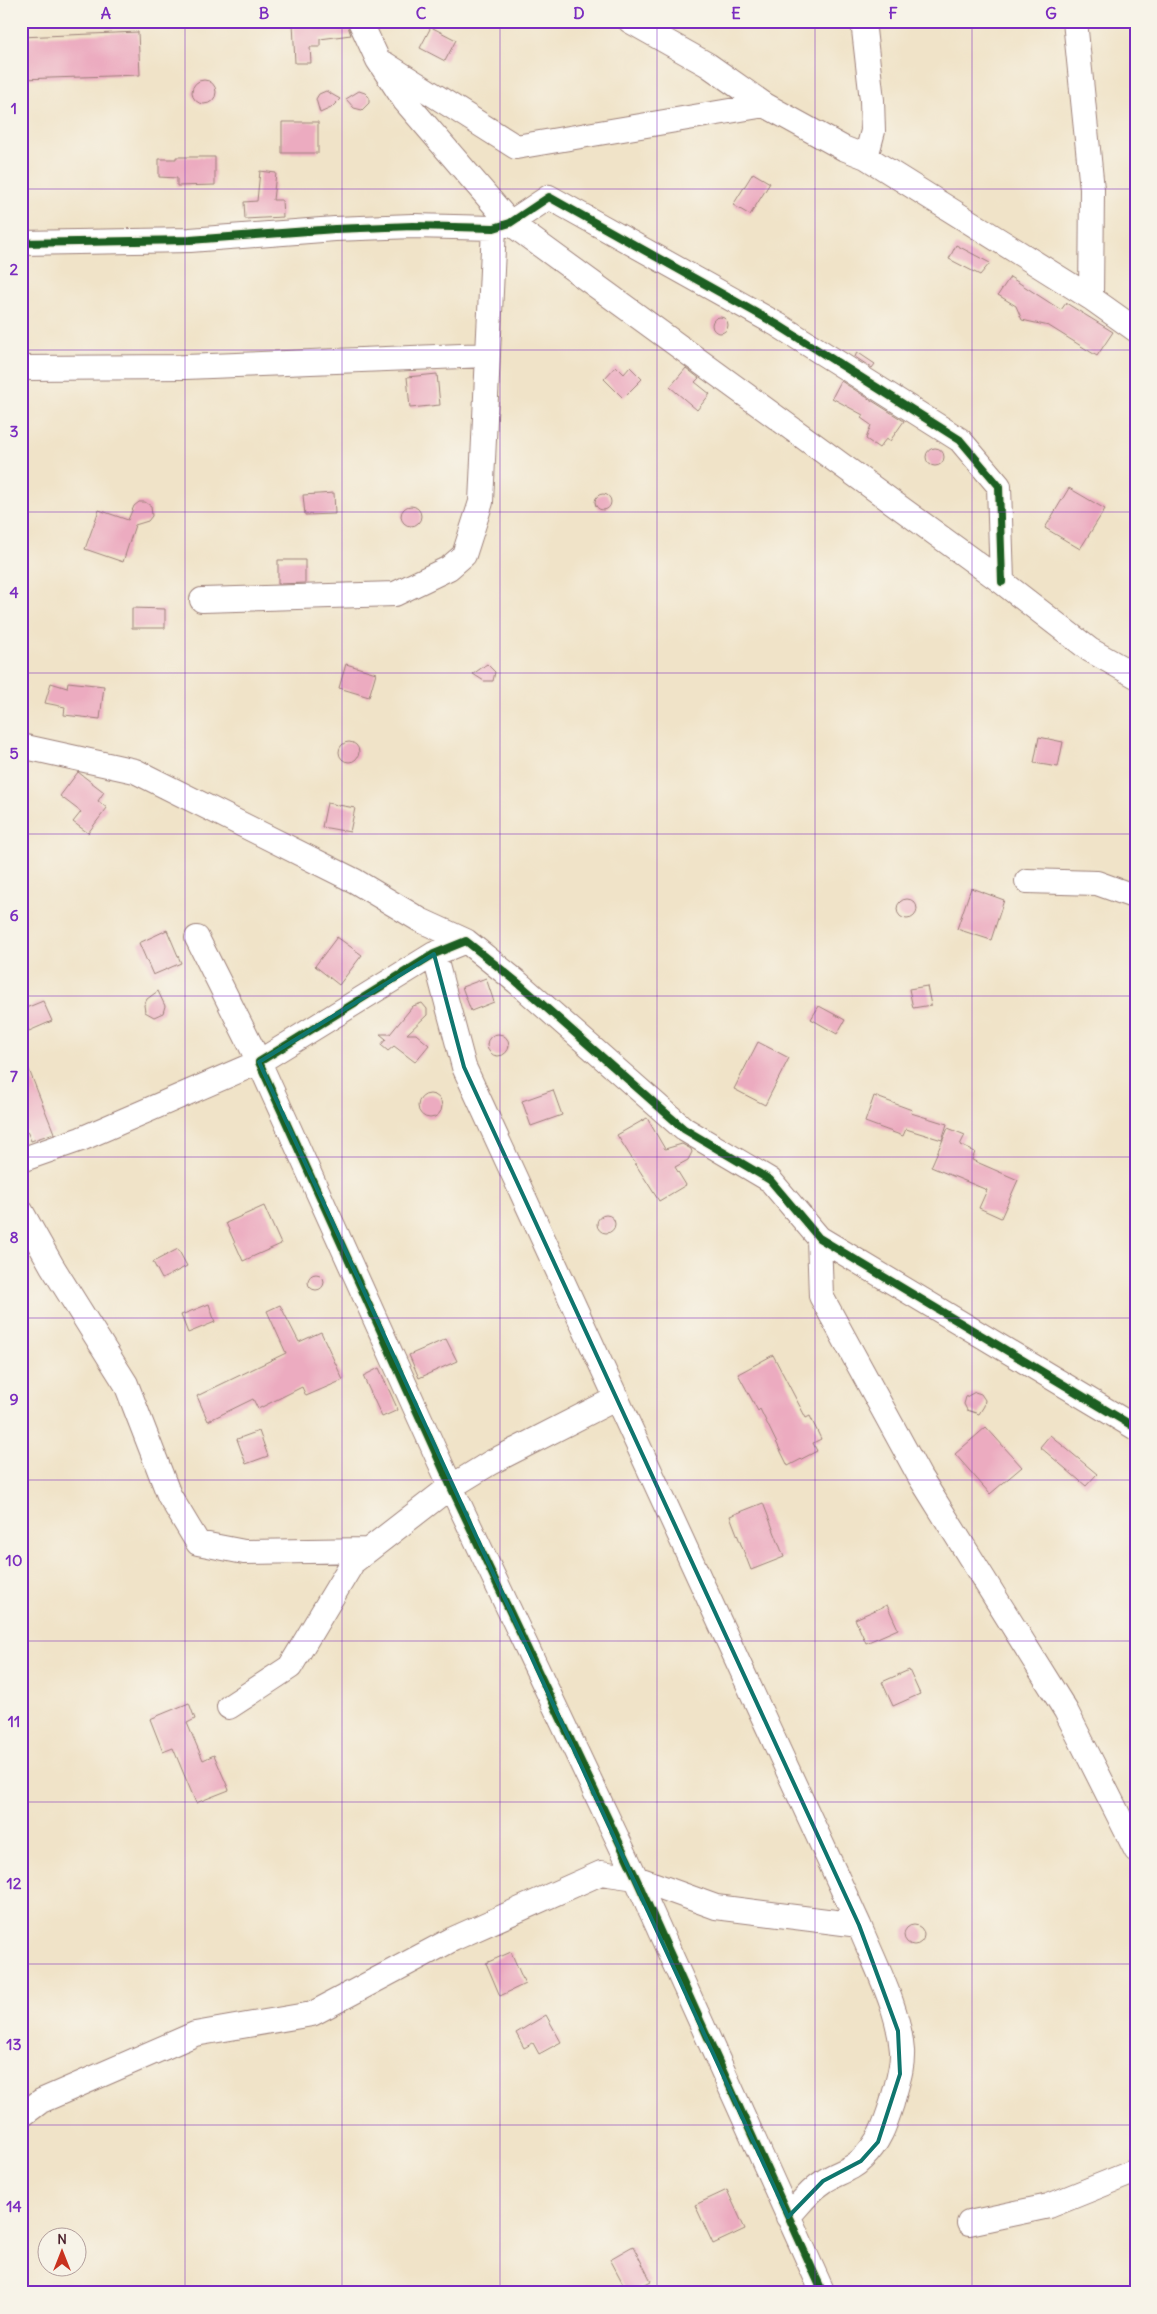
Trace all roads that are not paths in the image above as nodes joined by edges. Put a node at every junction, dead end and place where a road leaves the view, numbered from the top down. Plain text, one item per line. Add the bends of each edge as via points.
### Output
1 (360, 21) edge
2 (630, 21) edge
3 (863, 21) edge
4 (1075, 21) edge
5 (378, 60) junction
6 (765, 105) junction
7 (866, 157) junction
8 (502, 225) junction
9 (21, 243) edge
10 (1091, 298) junction
11 (1136, 330) edge
12 (488, 355) junction
13 (21, 368) edge
14 (1002, 582) junction
15 (202, 600) dead end
16 (1136, 676) edge
17 (21, 746) edge
18 (1027, 881) dead end
19 (1136, 897) edge
20 (197, 938) dead end
21 (466, 941) junction
22 (434, 954) junction
23 (259, 1062) junction
24 (21, 1160) edge
25 (21, 1211) edge
26 (819, 1238) junction
27 (617, 1398) junction
28 (1136, 1428) edge
29 (451, 1487) junction
30 (368, 1550) junction
31 (229, 1707) dead end
32 (1136, 1850) edge
33 (636, 1878) junction
34 (859, 1926) junction
35 (21, 2116) edge
36 (1136, 2170) edge
37 (788, 2217) junction
38 (969, 2223) dead end
39 (823, 2293) edge

1 - 5 street
2 - 6 street via 708,65
3 - 7 street via 873,131
4 - 10 street via 1092,189
5 - 6 street via 516,148
5 - 8 street via 404,101
6 - 7 street via 843,148
7 - 10 street
8 - 9 street via 335,229 190,240
8 - 12 street
8 - 14 street
8 - 14 street via 549,197 778,325 960,440 999,486
10 - 11 street
12 - 13 street via 185,367
12 - 15 street via 481,502 464,555 449,568 395,594
14 - 16 street via 1090,650
17 - 21 street via 135,772 355,881 420,920
18 - 19 street via 1097,883
20 - 23 street
21 - 22 street
21 - 26 street via 684,1129 770,1180
22 - 23 street
22 - 27 street via 464,1067
23 - 24 street via 81,1139
23 - 29 street
25 - 30 street via 126,1384 169,1495 198,1543 244,1552
26 - 28 street
26 - 32 street via 821,1296 920,1477 1066,1711
27 - 29 street
27 - 34 street
29 - 30 street
29 - 33 street
30 - 31 street via 353,1562 290,1667
33 - 34 street via 716,1906
33 - 35 street via 601,1873 453,1939 312,2014 195,2034 41,2101
33 - 37 street
34 - 37 street via 888,1995 898,2031 902,2052 900,2074 878,2142 861,2161 823,2181
36 - 38 street via 1049,2206
37 - 39 street

